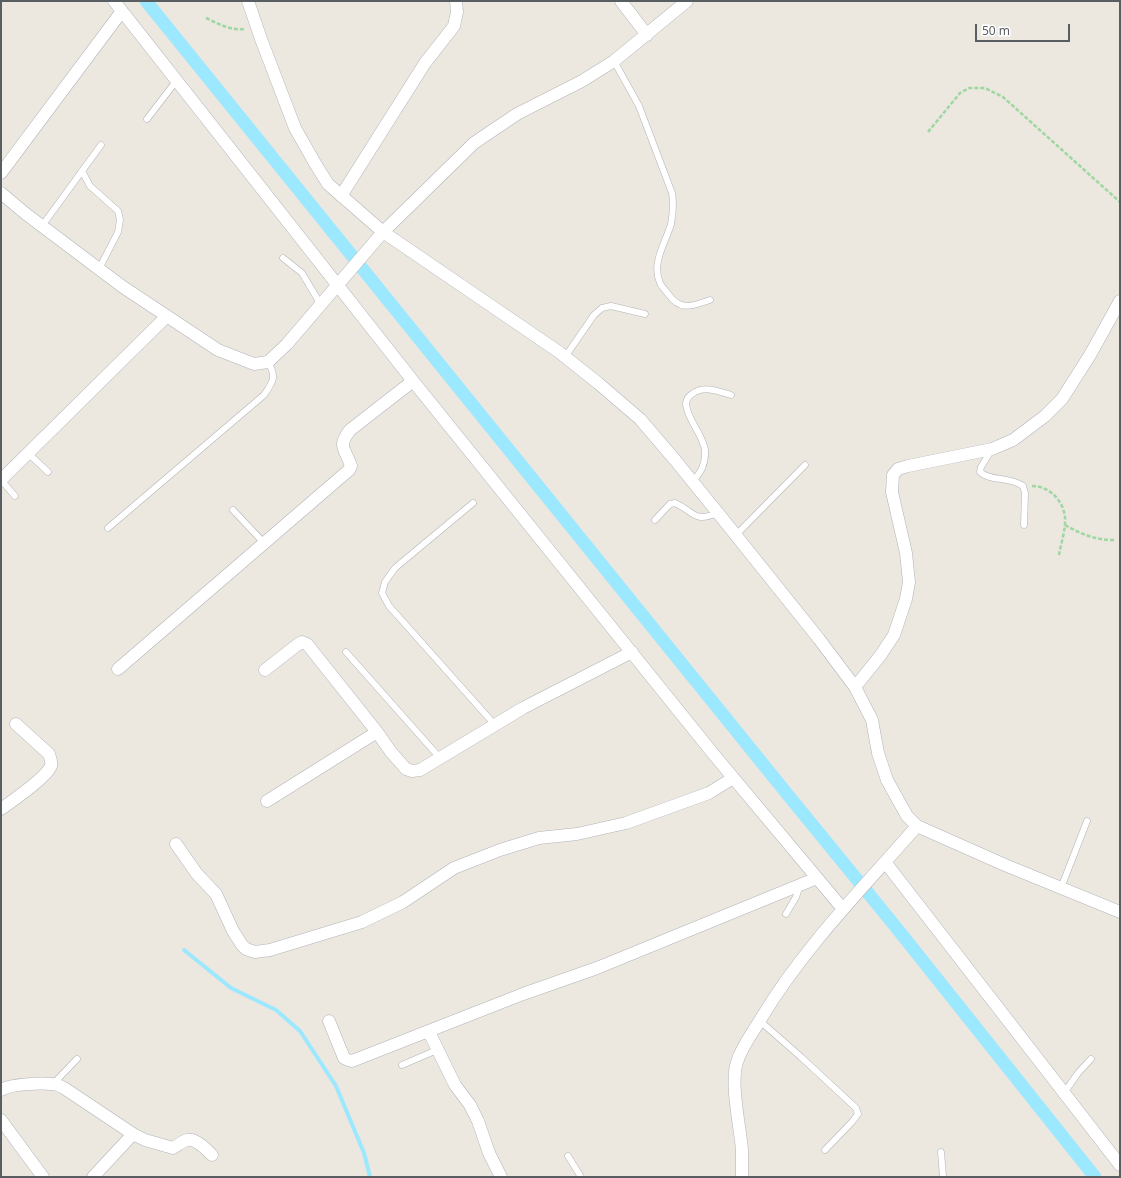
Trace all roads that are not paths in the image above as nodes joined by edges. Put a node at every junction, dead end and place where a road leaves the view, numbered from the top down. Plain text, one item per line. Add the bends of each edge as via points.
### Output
1 (114, 1) edge
2 (248, 1) edge
3 (456, 1) edge
4 (621, 1) edge
5 (687, 1) edge
6 (122, 11) junction
7 (647, 35) junction
8 (614, 61) junction
9 (177, 80) junction
10 (147, 119) dead end
11 (101, 145) dead end
12 (82, 171) junction
13 (1, 173) edge
14 (1, 193) edge
15 (341, 196) junction
16 (42, 226) junction
17 (383, 232) junction
18 (283, 258) dead end
19 (99, 269) junction
20 (338, 285) junction
21 (710, 300) dead end
22 (1120, 301) edge
23 (321, 305) junction
24 (645, 314) dead end
25 (167, 316) junction
26 (565, 357) junction
27 (268, 362) junction
28 (413, 381) junction
29 (731, 395) dead end
30 (992, 449) junction
31 (28, 453) junction
32 (805, 465) dead end
33 (48, 472) dead end
34 (1, 480) edge
35 (693, 481) junction
36 (15, 496) dead end
37 (473, 503) dead end
38 (233, 510) dead end
39 (718, 513) junction
40 (654, 520) dead end
41 (1024, 525) dead end
42 (108, 528) dead end
43 (736, 535) junction
44 (264, 543) junction
45 (346, 652) dead end
46 (632, 652) junction
47 (118, 669) dead end
48 (265, 670) dead end
49 (855, 687) junction
50 (16, 724) dead end
51 (495, 725) junction
52 (377, 732) junction
53 (440, 758) junction
54 (733, 778) junction
55 (267, 801) dead end
56 (1, 809) edge
57 (1087, 821) dead end
58 (917, 826) junction
59 (176, 844) dead end
60 (881, 867) junction
61 (817, 878) junction
62 (800, 884) junction
63 (1061, 888) junction
64 (843, 909) junction
65 (1120, 912) edge
66 (786, 914) dead end
67 (328, 1021) dead end
68 (760, 1021) junction
69 (429, 1032) junction
70 (437, 1050) junction
71 (77, 1059) dead end
72 (1091, 1059) dead end
73 (402, 1065) dead end
74 (53, 1084) junction
75 (1, 1090) edge
76 (1064, 1093) junction
77 (1, 1120) edge
78 (133, 1134) junction
79 (825, 1150) dead end
80 (941, 1152) dead end
81 (212, 1155) dead end
82 (568, 1156) dead end
83 (1119, 1161) edge
84 (43, 1177) edge
85 (93, 1177) edge
86 (501, 1177) edge
87 (581, 1177) edge
88 (742, 1177) edge
89 (943, 1177) edge

1 - 6 street
2 - 15 street via 295,128 328,184
3 - 15 street via 458,12 454,26 414,80
4 - 7 street
5 - 7 street
6 - 9 street
6 - 13 street
7 - 8 street
8 - 17 street via 582,82 517,114 474,143
8 - 21 lane via 639,106 672,193 674,205 671,223 657,267 660,282 671,298 680,305 689,307
9 - 10 lane
9 - 20 street
11 - 12 lane
12 - 16 lane
12 - 19 lane via 90,186 118,211 120,220 118,232
14 - 16 street
15 - 17 street
16 - 19 street
17 - 20 street
17 - 26 street
18 - 23 lane via 302,273
19 - 25 street
20 - 23 street
20 - 28 street
22 - 30 street via 1062,399 1045,416 1013,440
23 - 27 street
24 - 26 lane via 611,306 602,308
25 - 27 street via 218,350 254,364
25 - 31 street
26 - 35 street via 640,419
27 - 42 lane via 274,378 264,395
28 - 44 street via 350,430 342,440 351,466 349,470
28 - 46 street
29 - 35 lane via 710,389 697,390 689,396 686,404 704,449 702,470
30 - 41 lane via 980,472 990,477 1017,481 1023,486
30 - 49 street via 908,466 898,469 893,475 892,492 906,553 909,582 906,599 894,635
31 - 33 lane
31 - 34 street
32 - 43 lane
34 - 36 lane
35 - 39 street
37 - 51 lane via 395,568 385,582 382,593 389,606
38 - 44 lane
39 - 40 lane via 700,517 675,503 670,504
39 - 43 street
43 - 49 street
44 - 47 street
45 - 53 lane
46 - 51 street
46 - 54 street
48 - 52 street via 297,645 302,642 307,644
49 - 58 street via 872,720 887,780 908,816
50 - 56 street via 49,754 51,766 38,780
51 - 53 street
52 - 53 street via 406,769 420,770
52 - 55 street
54 - 59 street via 709,793 626,823 577,834 539,838 500,850 454,868 404,902 362,922 256,952 242,945 216,894 197,874
54 - 61 street
57 - 63 lane
58 - 60 street
58 - 63 street
60 - 64 street
60 - 76 street
61 - 62 street
61 - 64 street
62 - 66 lane
62 - 69 street via 597,968 523,994
63 - 65 street
64 - 68 street via 810,948
67 - 69 street via 344,1058 352,1061
68 - 79 lane via 856,1108 858,1114
68 - 88 street via 737,1063 735,1084 742,1150
69 - 70 street
70 - 73 lane
70 - 86 street via 454,1085 470,1105
71 - 74 lane
72 - 76 lane
74 - 75 street via 6,1087
74 - 78 street via 64,1088
76 - 83 street
77 - 84 street
78 - 81 street via 172,1148 189,1139 198,1142
78 - 85 street
80 - 89 lane
82 - 87 lane

